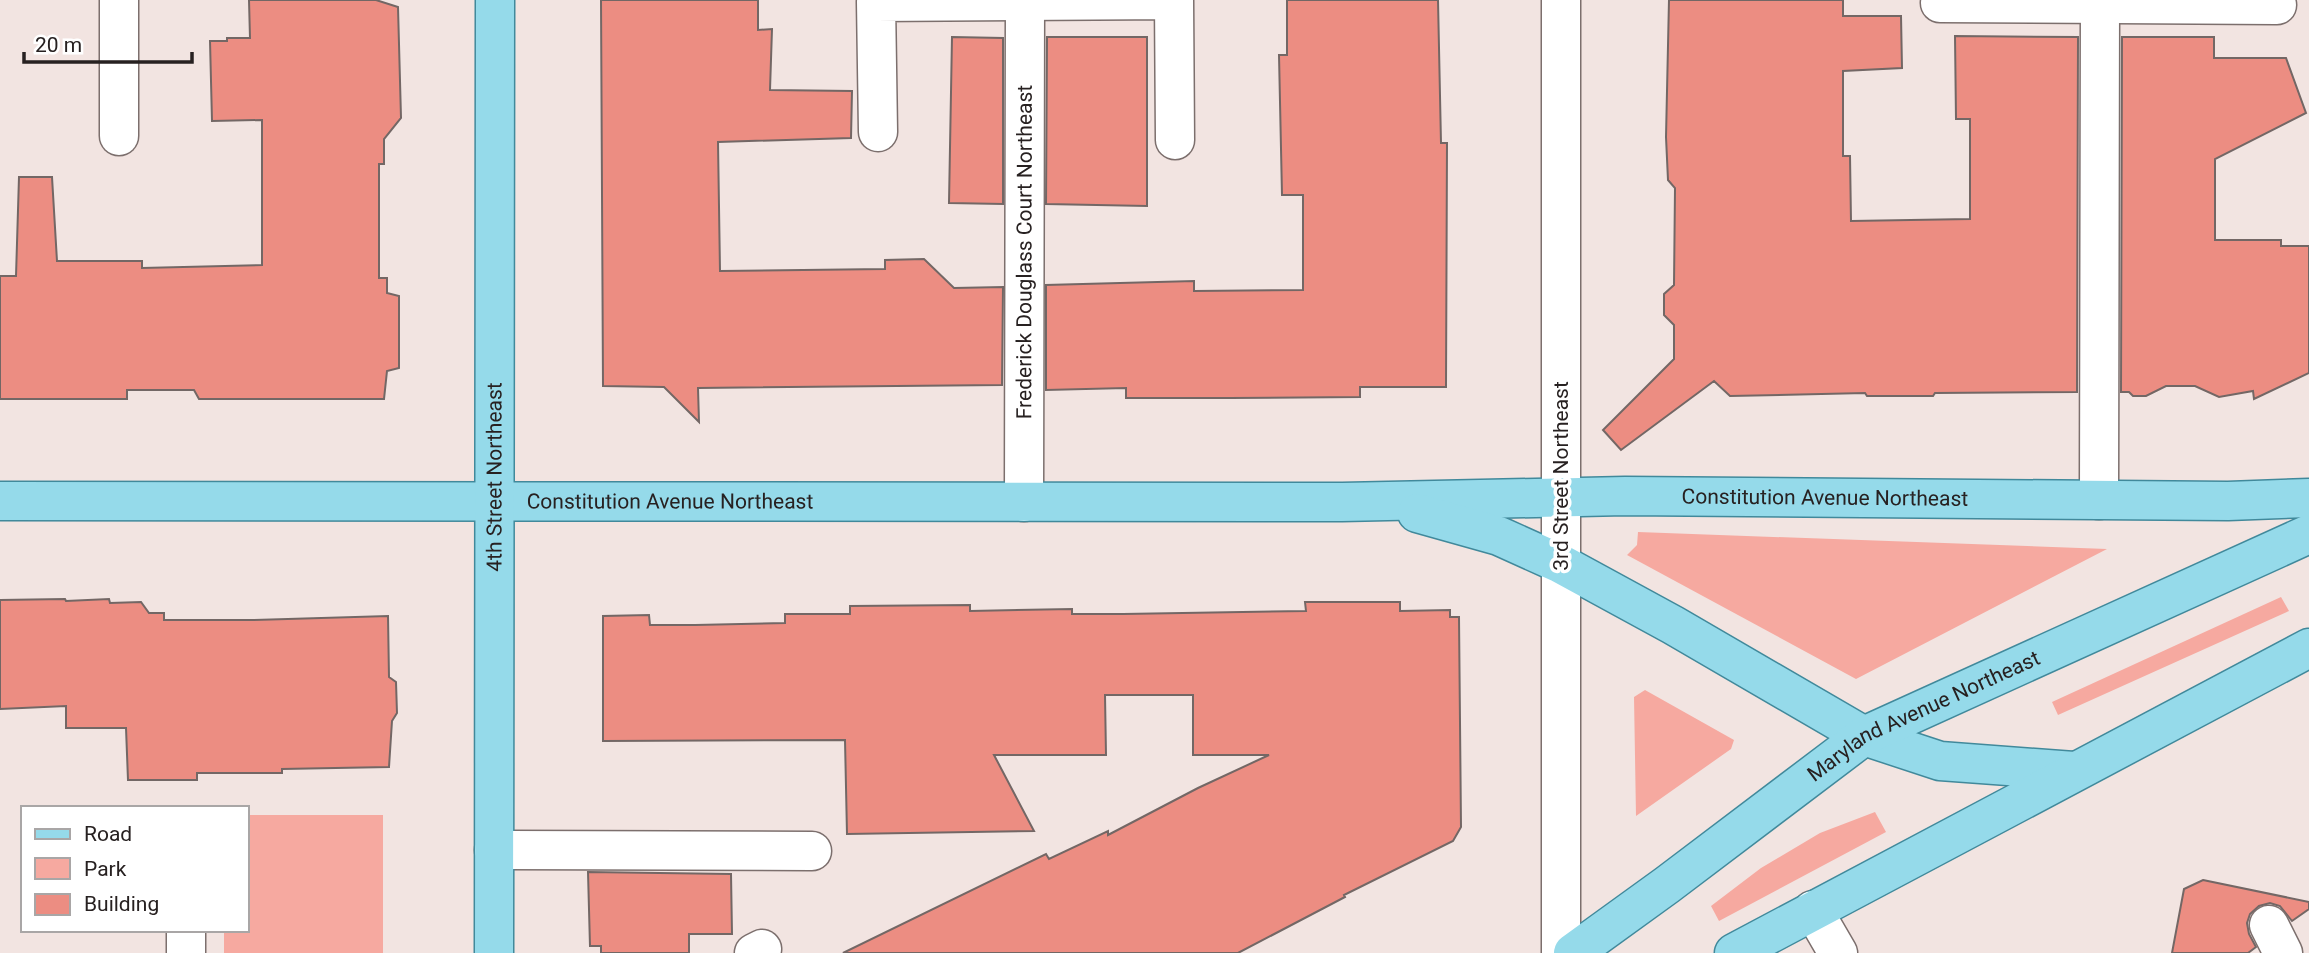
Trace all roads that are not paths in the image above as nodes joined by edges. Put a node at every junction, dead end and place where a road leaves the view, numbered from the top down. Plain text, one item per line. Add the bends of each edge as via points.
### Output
1 (119, 0) edge
2 (495, 0) edge
3 (1174, 0) edge
4 (1561, 0) edge
5 (876, 1) edge
6 (1025, 1) edge
7 (2100, 2) edge
8 (1940, 3) dead end
9 (2277, 5) dead end
10 (878, 132) dead end
11 (120, 136) dead end
12 (1175, 140) dead end
13 (1561, 497) junction
14 (2309, 498) edge
15 (2099, 500) junction
16 (0, 501) edge
17 (1024, 502) junction
18 (1342, 502) junction
19 (495, 503) junction
20 (2309, 534) edge
21 (1561, 564) junction
22 (2309, 648) edge
23 (1864, 736) junction
24 (2074, 771) junction
25 (494, 850) junction
26 (812, 851) dead end
27 (1814, 910) junction
28 (186, 932) edge
29 (186, 953) edge
30 (494, 953) edge
31 (1561, 953) edge
32 (1573, 953) edge
33 (1734, 953) edge
34 (1838, 953) edge

1 - 11 street
2 - 19 main road, 4th Street Northeast
3 - 6 street
3 - 12 street
4 - 13 street, 3rd Street Northeast
5 - 6 street
5 - 10 street
6 - 17 street, Frederick Douglass Court Northeast
7 - 8 street
7 - 9 street
7 - 15 street
13 - 15 main road, Constitution Avenue Northeast
13 - 18 main road, Constitution Avenue Northeast
13 - 21 street, 3rd Street Northeast
14 - 15 main road, Constitution Avenue Northeast
16 - 19 main road, Constitution Avenue Northeast
17 - 18 main road, Constitution Avenue Northeast
17 - 19 main road, Constitution Avenue Northeast
18 - 21 main road, Constitution Avenue Northeast via 1451,521
19 - 25 main road, 4th Street Northeast
20 - 23 main road, Maryland Avenue Northeast
21 - 23 main road, Constitution Avenue Northeast
21 - 31 street, 3rd Street Northeast
22 - 24 main road
23 - 24 main road, Constitution Avenue Northeast via 1940,761
23 - 32 main road, Maryland Avenue Northeast
24 - 27 main road
25 - 26 street
25 - 30 main road, 4th Street Northeast
27 - 33 main road
27 - 34 street
28 - 29 street

